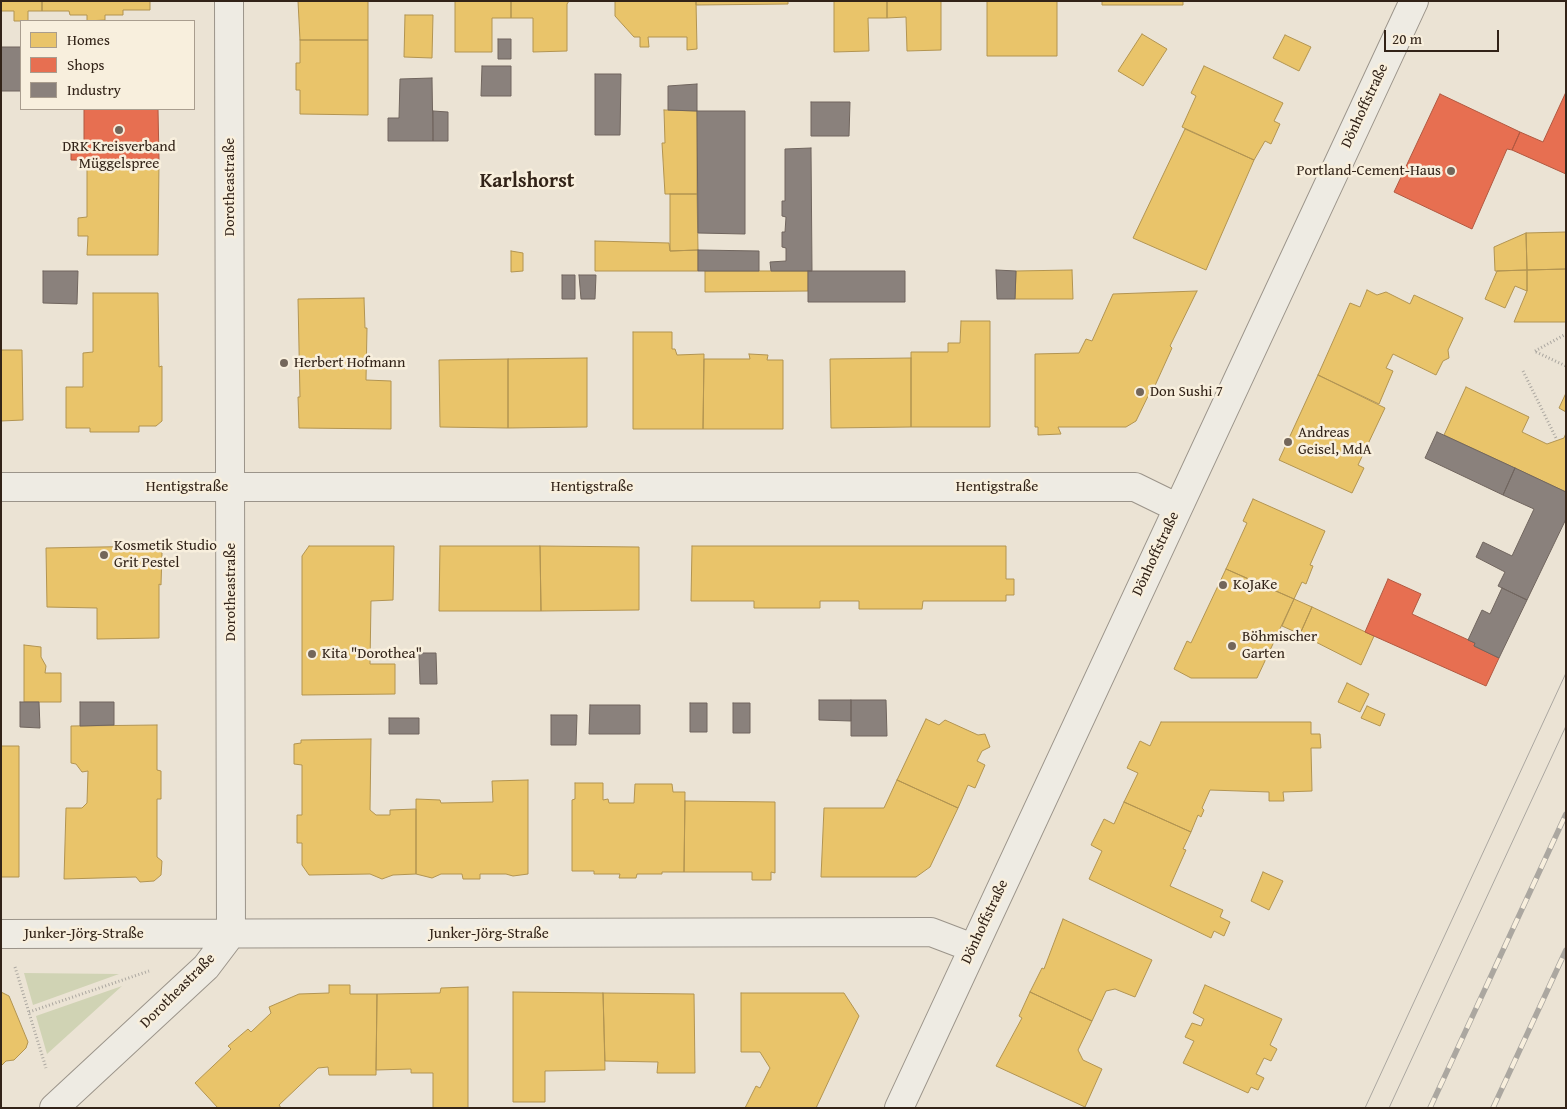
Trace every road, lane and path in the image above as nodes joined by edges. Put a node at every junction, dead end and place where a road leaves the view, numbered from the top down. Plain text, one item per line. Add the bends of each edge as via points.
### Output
1 (229, 1) edge
2 (1414, 1) edge
3 (1566, 334) edge
4 (1566, 366) edge
5 (1523, 371) dead end
6 (1557, 440) dead end
7 (1, 487) edge
8 (231, 488) junction
9 (1178, 508) junction
10 (1, 934) edge
11 (230, 934) junction
12 (973, 948) junction
13 (15, 967) dead end
14 (154, 970) dead end
15 (29, 1012) junction
16 (47, 1072) dead end
17 (54, 1108) edge
18 (898, 1108) edge

1 - 8 street, Dorotheastraße
2 - 9 street, Dönhoffstraße
3 - 4 path via 1535,351
5 - 6 path
7 - 8 street, Hentigstraße
8 - 9 street, Hentigstraße via 1134,487
8 - 11 street, Dorotheastraße
9 - 12 street, Dönhoffstraße
10 - 11 street, Junker-Jörg-Straße
11 - 12 street, Junker-Jörg-Straße via 931,932
11 - 17 street, Dorotheastraße via 206,967
12 - 18 street, Dönhoffstraße
13 - 15 path
14 - 15 path
15 - 16 path

